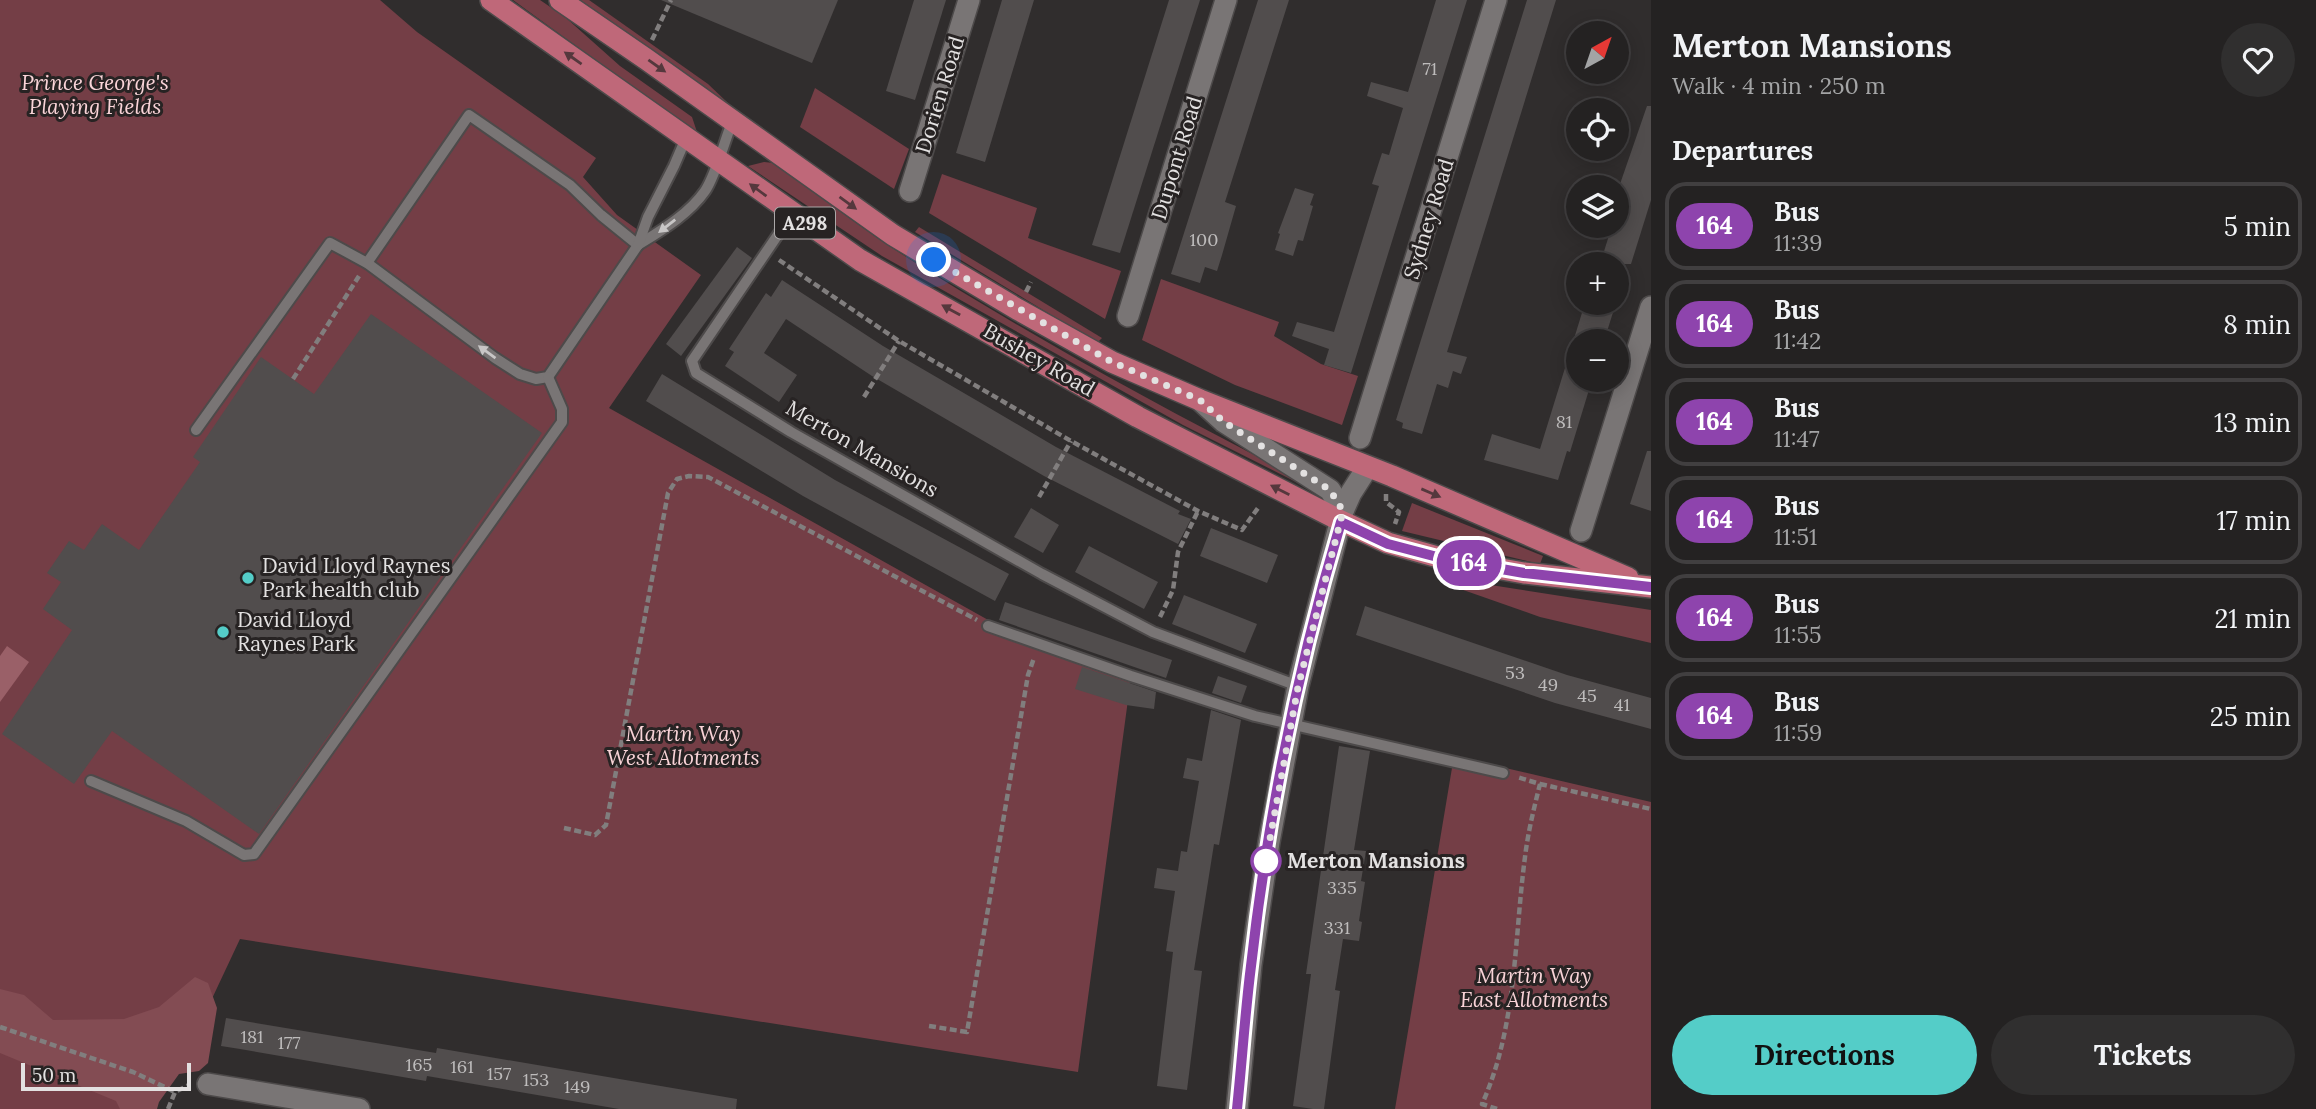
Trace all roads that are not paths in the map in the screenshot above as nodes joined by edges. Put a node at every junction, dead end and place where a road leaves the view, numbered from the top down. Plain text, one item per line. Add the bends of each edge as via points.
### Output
1 (491, 0) edge
2 (560, 0) edge
3 (969, 0) edge
4 (1226, 0) edge
5 (1496, 0) edge
6 (733, 120) junction
7 (686, 138) junction
8 (717, 160) junction
9 (910, 191) dead end
10 (792, 214) junction
11 (638, 246) junction
12 (367, 263) junction
13 (1651, 307) edge
14 (1128, 316) dead end
15 (548, 377) junction
16 (1200, 400) junction
17 (196, 430) dead end
18 (1360, 438) dead end
19 (1367, 468) junction
20 (1342, 516) junction
21 (1581, 531) dead end
22 (1649, 586) edge
23 (988, 626) road end
24 (1298, 687) junction
25 (1290, 724) junction
26 (1503, 773) road end
27 (91, 781) dead end
28 (208, 1084) dead end
29 (359, 1109) edge
30 (1237, 1109) edge

7 -> 1 main road, Bushey Road / A298
2 -> 6 main road, Bushey Road / A298
3 - 9 street, Dorien Road
4 - 14 street, Dupont Road
5 - 18 street, Sydney Road
6 - 8 lane
6 -> 16 main road, Bushey Road / A298 via 892,235 1112,362
7 - 8 main road, Bushey Road / A298
7 - 11 lane
10 -> 8 main road, Bushey Road / A298
8 -> 11 lane via 706,189 691,207
20 -> 10 main road, Bushey Road / A298 via 1138,416 860,260
10 - 24 lane, Merton Mansions via 692,361 696,373 791,432 1153,632
11 - 12 lane via 570,185 469,115
11 - 15 lane
15 -> 12 lane via 520,374
12 - 17 lane via 330,243
13 - 21 street
15 - 27 lane via 562,409 562,422 254,854 244,855 186,821
16 - 19 main road, Bushey Road / A298
16 - 20 street, Bushey Road via 1224,422 1330,490
19 - 20 street
19 -> 22 main road, Bushey Road / A298
20 - 22 main road, Bushey Road / A298 via 1388,544 1445,559 1546,576
20 - 24 street
23 - 25 lane
24 - 25 street
25 - 26 lane
25 - 30 street via 1251,965
28 - 29 street

